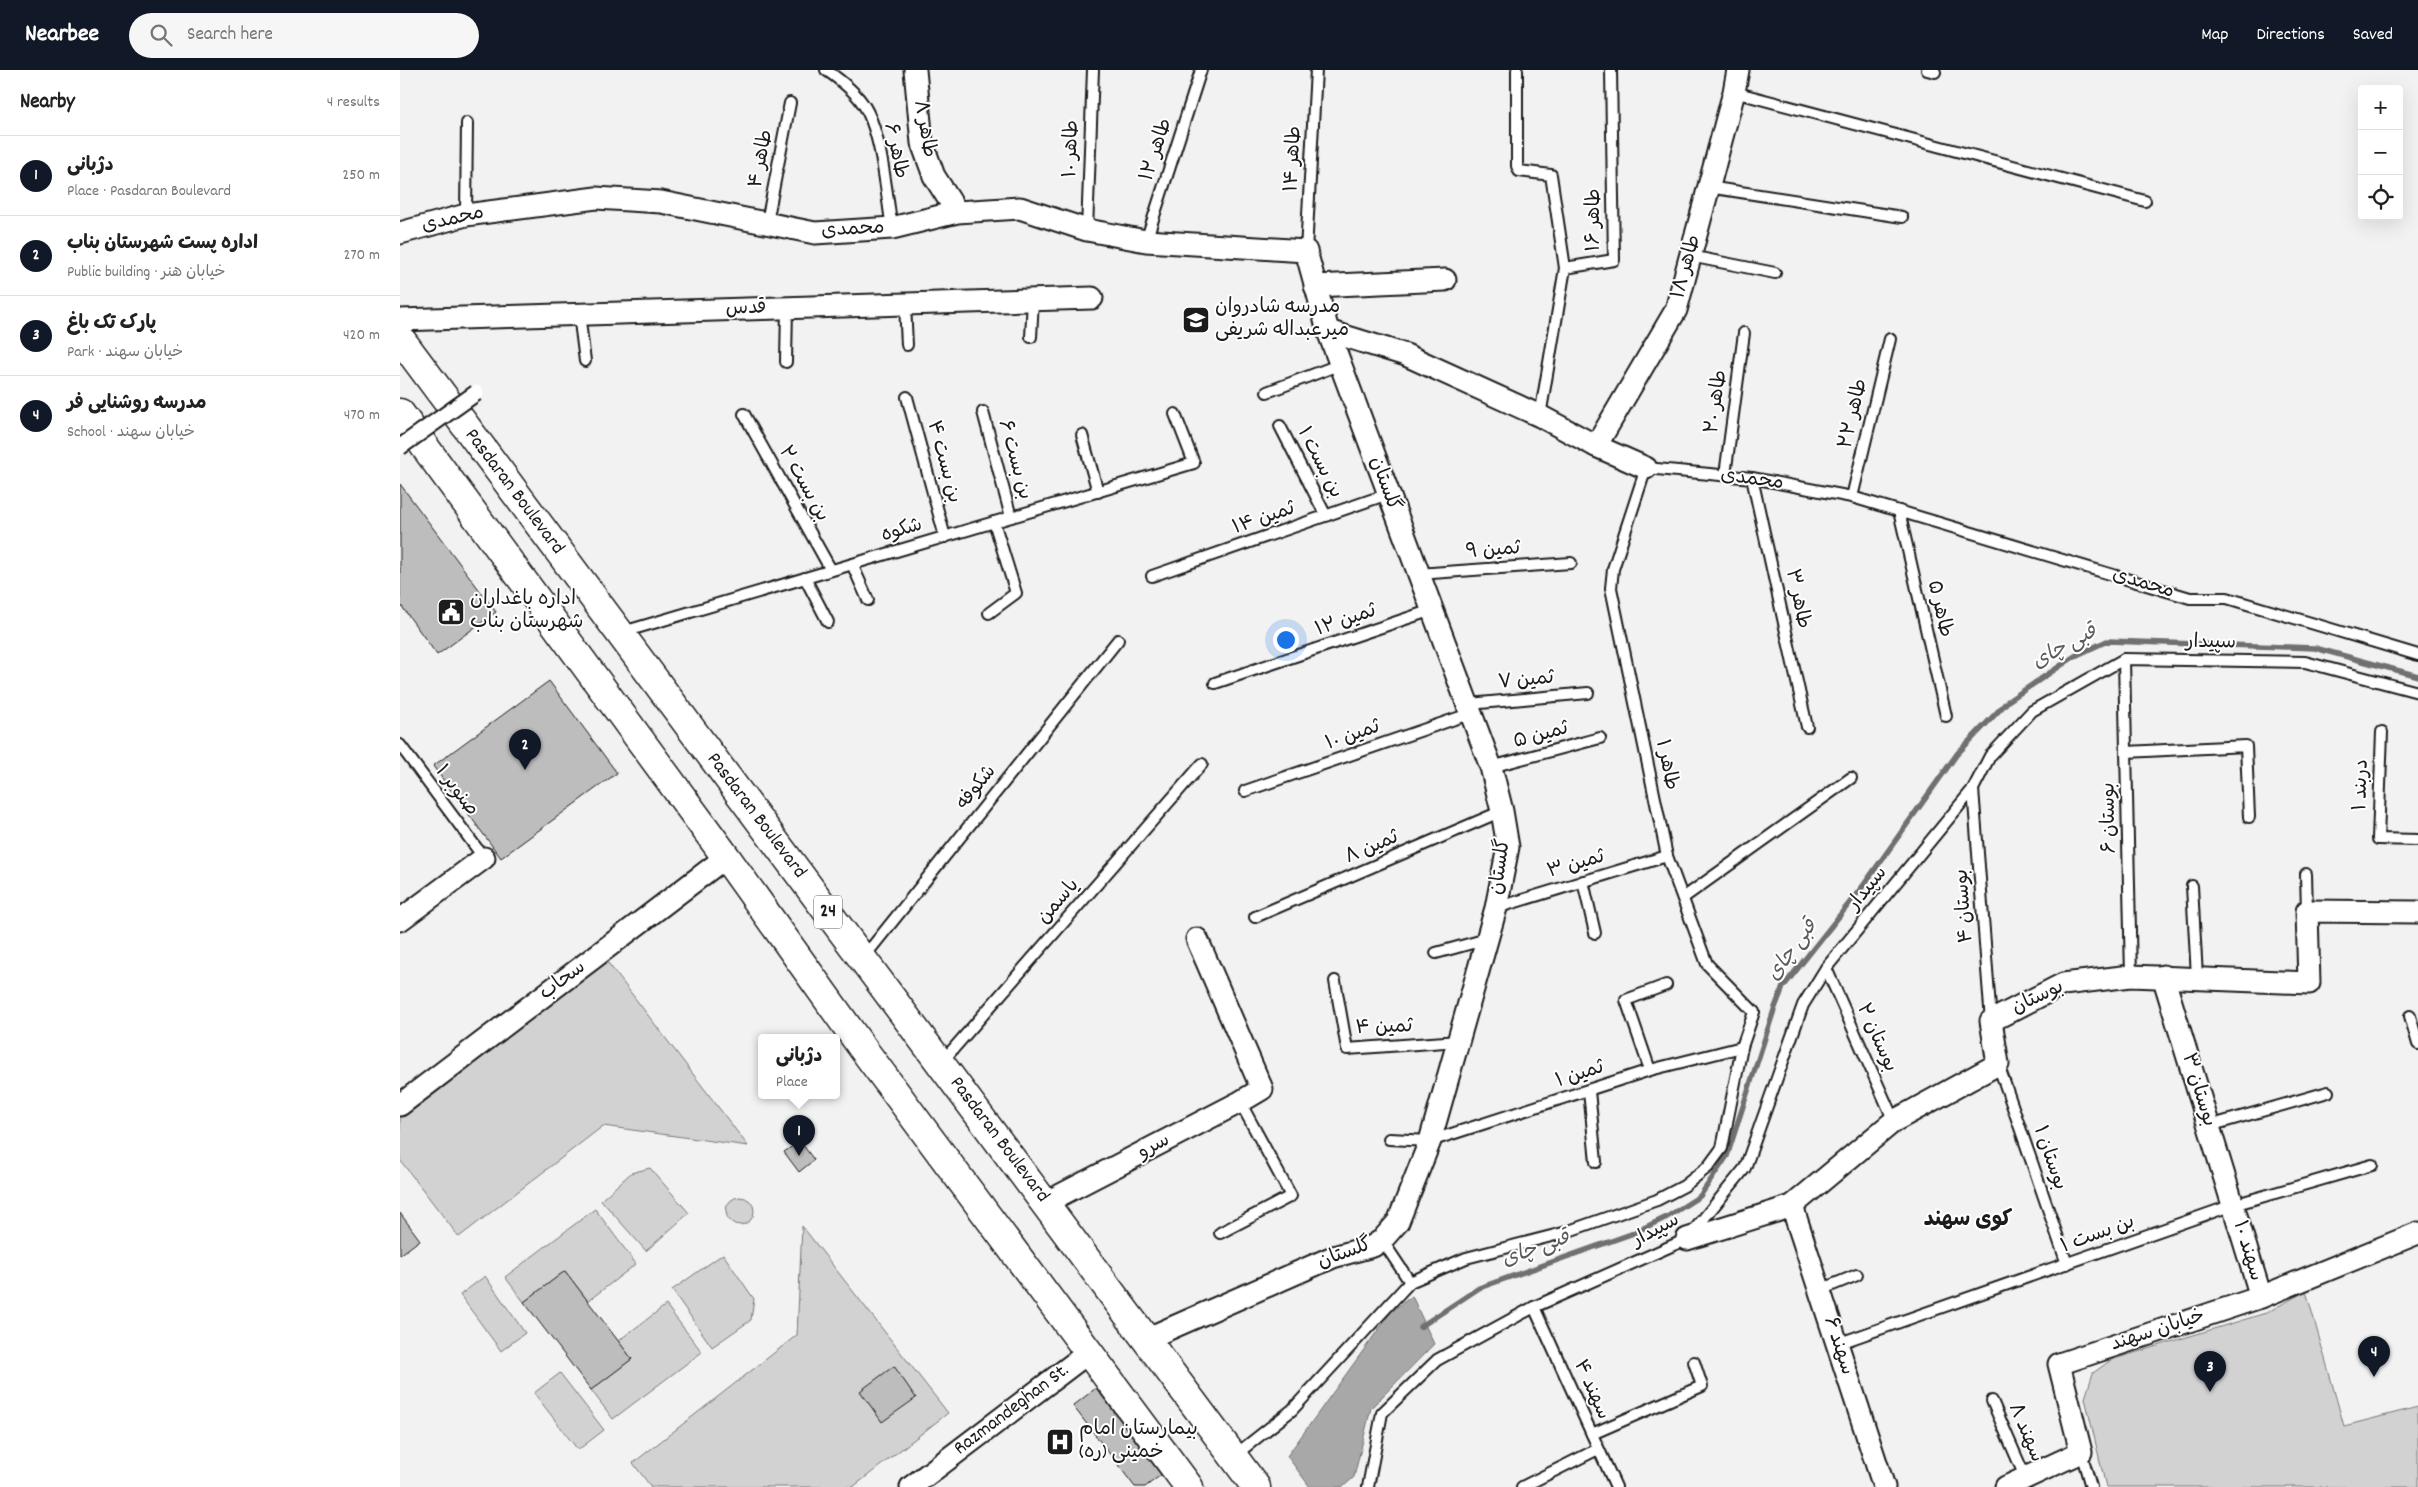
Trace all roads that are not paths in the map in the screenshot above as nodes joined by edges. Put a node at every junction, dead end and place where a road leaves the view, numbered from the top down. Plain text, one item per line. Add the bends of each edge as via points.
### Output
1 (826, 70) edge
2 (914, 70) edge
3 (1093, 70) edge
4 (1201, 70) edge
5 (1316, 70) edge
6 (1517, 70) edge
7 (1611, 70) edge
8 (1738, 70) edge
9 (1734, 92) junction
10 (790, 103) dead end
11 (467, 123) dead end
12 (1708, 187) junction
13 (2145, 201) dead end
14 (957, 212) junction
15 (466, 215) junction
16 (1902, 217) dead end
17 (768, 222) junction
18 (892, 228) junction
19 (1087, 230) junction
20 (400, 233) edge
21 (1146, 241) junction
22 (1306, 250) junction
23 (1690, 256) junction
24 (1565, 268) junction
25 (1775, 273) dead end
26 (1445, 280) dead end
27 (1315, 286) junction
28 (1092, 298) dead end
29 (1033, 300) junction
30 (905, 304) junction
31 (786, 307) junction
32 (579, 314) junction
33 (400, 320) edge
34 (1328, 332) junction
35 (1744, 333) dead end
36 (1031, 337) dead end
37 (400, 338) edge
38 (1890, 339) dead end
39 (907, 345) dead end
40 (585, 361) dead end
41 (786, 362) dead end
42 (1340, 364) junction
43 (1266, 392) dead end
44 (476, 393) dead end
45 (907, 397) dead end
46 (983, 412) dead end
47 (400, 413) edge
48 (744, 414) dead end
49 (1175, 414) dead end
50 (1540, 416) junction
51 (1280, 426) dead end
52 (1082, 435) dead end
53 (1596, 446) junction
54 (400, 447) edge
55 (1646, 468) junction
56 (1725, 475) junction
57 (1752, 478) junction
58 (1098, 492) junction
59 (1388, 494) junction
60 (1852, 497) junction
61 (1899, 511) junction
62 (1326, 516) junction
63 (1012, 517) junction
64 (994, 522) junction
65 (945, 537) junction
66 (1571, 563) dead end
67 (852, 564) junction
68 (831, 570) junction
69 (1418, 574) junction
70 (1152, 576) dead end
71 (805, 578) junction
72 (868, 600) dead end
73 (1432, 610) junction
74 (989, 613) dead end
75 (828, 622) dead end
76 (619, 633) junction
77 (1118, 640) dead end
78 (2418, 655) edge
79 (2124, 659) junction
80 (1215, 683) dead end
81 (2418, 692) edge
82 (1588, 693) dead end
83 (1470, 708) junction
84 (1946, 716) dead end
85 (1808, 728) dead end
86 (2382, 732) dead end
87 (1600, 738) dead end
88 (400, 745) edge
89 (2126, 752) junction
90 (1202, 764) dead end
91 (1491, 767) junction
92 (1851, 778) dead end
93 (1973, 789) junction
94 (1245, 791) dead end
95 (1502, 811) junction
96 (2249, 817) dead end
97 (2418, 840) edge
98 (1667, 856) junction
99 (726, 857) junction
100 (484, 858) joint
101 (2306, 874) dead end
102 (1583, 881) junction
103 (2192, 886) dead end
104 (1683, 898) junction
105 (1496, 908) junction
106 (2307, 911) junction
107 (2418, 912) edge
108 (1255, 917) dead end
109 (400, 920) edge
110 (1595, 933) dead end
111 (1197, 939) dead end
112 (1487, 939) junction
113 (1436, 952) dead end
114 (863, 958) junction
115 (1826, 968) junction
116 (2131, 976) junction
117 (2163, 976) junction
118 (2197, 977) junction
119 (1336, 981) dead end
120 (1666, 985) dead end
121 (2410, 1016) dead end
122 (1991, 1021) junction
123 (1459, 1041) junction
124 (2418, 1044) edge
125 (1742, 1047) junction
126 (941, 1063) junction
127 (1998, 1064) junction
128 (1650, 1070) junction
129 (1589, 1091) junction
130 (2328, 1092) dead end
131 (1240, 1102) junction
132 (400, 1105) edge
133 (1894, 1122) junction
134 (2209, 1126) junction
135 (1388, 1140) dead end
136 (1430, 1141) junction
137 (1596, 1162) dead end
138 (2372, 1165) dead end
139 (1045, 1203) junction
140 (2233, 1205) junction
141 (1792, 1206) junction
142 (1220, 1233) dead end
143 (2418, 1234) edge
144 (1687, 1239) junction
145 (1382, 1240) junction
146 (2067, 1264) junction
147 (1857, 1275) dead end
148 (1410, 1282) junction
149 (1820, 1290) junction
150 (2261, 1297) junction
151 (1534, 1307) junction
152 (1146, 1339) junction
153 (1837, 1344) junction
154 (1089, 1352) junction
155 (1694, 1362) dead end
156 (1992, 1400) dead end
157 (1592, 1434) junction
158 (1598, 1448) junction
159 (2081, 1452) junction
160 (1234, 1456) junction
161 (2026, 1479) junction
162 (912, 1487) edge
163 (1189, 1487) edge
164 (1256, 1487) edge
165 (1368, 1487) edge
166 (1522, 1487) edge
167 (1616, 1487) edge
168 (1884, 1487) edge
169 (2006, 1487) edge
170 (2091, 1487) edge

1 - 18 lane, طاهر ۶ via 863,103 875,128
2 - 14 street, طاهر ۸ via 922,143 934,176
3 - 19 lane, طاهر ۱۰
4 - 21 lane, طاهر ۱۲
5 - 22 lane, طاهر ۱۴
6 - 24 lane via 1517,166 1519,172 1525,174 1551,175
7 - 24 lane, طاهر ۱۶ via 1614,260
8 - 9 street, طاهر ۱۸
9 - 12 street, طاهر ۱۸
9 - 13 lane
10 - 17 lane, طاهر ۴
11 - 15 lane
12 - 16 lane
12 - 23 street, طاهر ۱۸
14 - 18 street, محمدی
14 - 19 street, محمدی via 1020,208
15 - 17 street, محمدی via 596,198 661,202
15 - 20 street, محمدی
17 - 18 street, محمدی via 814,233
19 - 21 street, محمدی
21 - 22 street, محمدی
22 - 27 street, گلستان
23 - 25 lane
23 - 53 street, طاهر ۱۸ via 1676,310
24 - 50 lane, طاهر ۱۶
26 - 27 street
27 - 34 street, گلستان
28 - 29 street, قدس
29 - 30 street, قدس
29 - 36 lane
30 - 31 street, قدس
30 - 39 lane
31 - 32 street, قدس
31 - 41 lane
32 - 33 street, قدس
32 - 40 lane
34 - 42 street, گلستان
34 - 50 street, محمدی via 1406,355
35 - 56 lane, طاهر ۲۰
37 - 76 highway, Pasdaran Boulevard / 24
38 - 60 lane, طاهر ۲۲
42 - 43 lane
42 - 59 street, گلستان
44 - 54 street, bridge
45 - 65 lane, بن بست ۴
46 - 63 lane, بن بست ۶
47 - 99 highway
48 - 68 lane, بن بست ۲
49 - 58 lane, شکوه via 1194,464
50 - 53 street, محمدی
51 - 62 lane, بن بست ۱
52 - 58 lane
53 - 55 street, محمدی
55 - 56 lane, محمدی
55 - 98 lane, طاهر ۱ via 1613,569 1611,588
56 - 57 lane, محمدی
57 - 60 lane, محمدی
57 - 85 lane, طاهر ۳
58 - 63 lane, شکوه
59 - 62 lane, ثمین ۱۴
59 - 69 street, گلستان
60 - 61 lane, محمدی
61 - 78 lane, محمدی via 2190,598 2227,598
61 - 84 lane, طاهر ۵
62 - 70 lane, ثمین ۱۴
63 - 64 lane, شکوه
64 - 65 lane, شکوه
64 - 74 lane via 1016,593
65 - 67 lane, شکوه
66 - 69 lane, ثمین ۹
67 - 68 lane, شکوه
67 - 72 lane
68 - 71 lane, شکوه
69 - 73 street, گلستان
71 - 75 lane
71 - 76 lane, شکوه
73 - 80 lane, ثمین ۱۲
73 - 83 street, گلستان
76 - 114 highway, Pasdaran Boulevard / 24
77 - 114 lane, شکوفه
79 - 81 lane, سپیدار via 2306,662
79 - 89 lane, بوستان ۶
79 - 93 lane, سپیدار via 2032,711 1990,756
82 - 83 lane, ثمین ۷
83 - 91 street, گلستان
83 - 94 lane, ثمین ۱۰
86 - 97 lane, دربند ۱ via 2378,840
87 - 91 lane, ثمین ۵
88 - 100 lane, صنوبر ۱
89 - 96 lane via 2246,746
89 - 116 lane, بوستان ۶
90 - 126 lane, یاسمن
91 - 95 street, گلستان
92 - 104 lane
93 - 115 lane, سپیدار
93 - 122 lane, بوستان ۴
95 - 105 street, گلستان via 1508,847
95 - 108 lane, ثمین ۸
98 - 102 lane, ثمین ۳
98 - 104 lane, طاهر ۱
99 - 132 street, سحاب
99 - 154 highway via 861,1046
100 - 109 street
101 - 106 lane
102 - 105 lane, ثمین ۳
102 - 110 lane
103 - 118 lane
104 - 125 lane, طاهر ۱ via 1707,964 1754,1012
105 - 112 street, گلستان
106 - 107 street
106 - 118 street, بوستان via 2309,983
111 - 131 street, سرو via 1262,1089
112 - 113 lane
112 - 123 street, گلستان
114 - 126 highway, Pasdaran Boulevard / 24
115 - 133 lane, بوستان ۲
115 - 144 lane, سپیدار via 1803,1005 1745,1168
116 - 117 street, بوستان
116 - 122 street, بوستان via 2063,984
117 - 118 street, بوستان
117 - 134 street, بوستان ۳
119 - 123 lane, ثمین ۴ via 1347,1049
120 - 128 lane via 1626,1000
121 - 124 lane
122 - 127 street, بوستان
123 - 136 street, گلستان
125 - 128 lane, ثمین ۱
125 - 148 lane via 1722,1148 1708,1167 1684,1186 1657,1200 1563,1233 1466,1258
126 - 139 highway, Pasdaran Boulevard / 24
127 - 133 street
127 - 146 lane, بوستان ۱
128 - 129 lane, ثمین ۱
129 - 136 lane, ثمین ۱
129 - 137 lane
130 - 134 lane
131 - 139 street, سرو
131 - 142 lane via 1291,1196
133 - 141 street
134 - 140 street, بوستان ۳
135 - 136 lane, ثمین ۱
136 - 145 street, گلستان via 1398,1222
138 - 140 lane, بن بست ۱
139 - 152 highway, Pasdaran Boulevard / 24
140 - 146 lane, بن بست ۱
140 - 150 street, سهند ۱۰
141 - 144 street
141 - 149 street, سهند ۶
143 - 150 street, خیابان سهند
144 - 151 lane, سپیدار
145 - 148 lane
145 - 152 street, گلستان via 1358,1252 1333,1257
146 - 153 lane, بن بست ۱
147 - 149 lane
148 - 160 lane via 1292,1410
149 - 153 street, سهند ۶
150 - 159 street, خیابان سهند via 2059,1364
151 - 157 lane, سهند ۴
151 - 165 lane, سپیدار via 1437,1360 1382,1413
152 - 160 highway, Pasdaran Boulevard / 24
153 - 168 street, سهند ۶
154 - 162 street, Razmandeghan St.
154 - 163 highway
155 - 157 lane via 1702,1386
156 - 161 lane, سهند ۸
157 - 158 lane, سهند ۴
158 - 166 lane
158 - 167 lane, سهند ۴
159 - 161 street
159 - 170 lane
160 - 164 highway, Pasdaran Boulevard / 24
161 - 169 street

